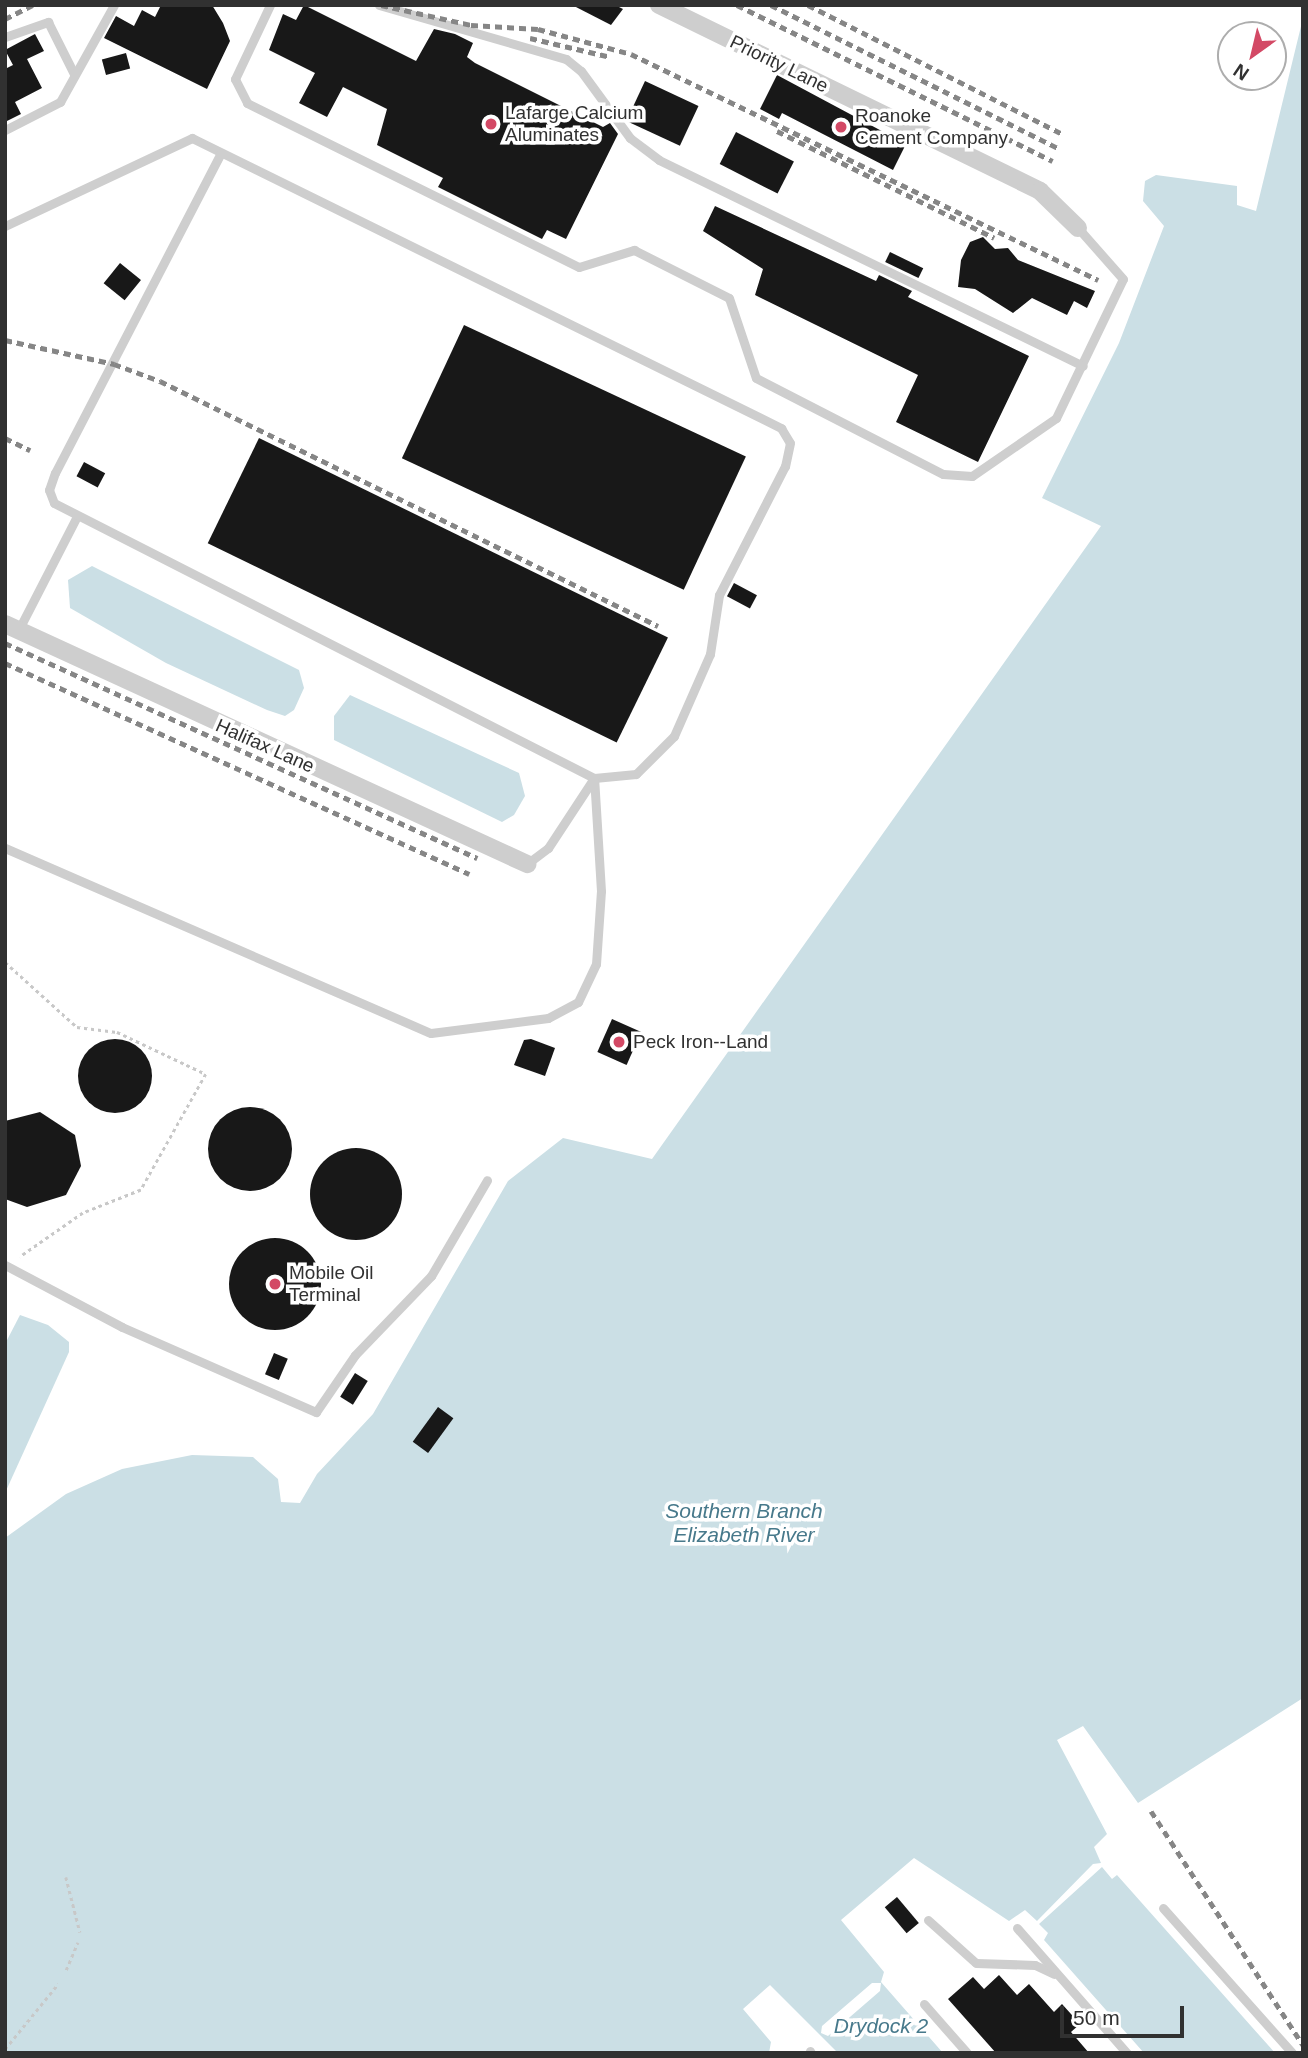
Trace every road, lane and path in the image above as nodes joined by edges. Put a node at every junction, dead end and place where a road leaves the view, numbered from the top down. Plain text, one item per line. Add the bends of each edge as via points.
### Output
1 (114, 5) edge
2 (270, 5) edge
3 (379, 5) edge
4 (659, 5) edge
5 (5, 37) edge
6 (74, 74) junction
7 (5, 130) edge
8 (221, 153) junction
9 (5, 226) edge
10 (1078, 228) joint
11 (1083, 366) junction
12 (76, 518) junction
13 (11, 627) edge
14 (594, 778) junction
15 (5, 848) edge
16 (527, 864) joint
17 (5, 962) edge
18 (487, 1180) dead end
19 (7, 1267) edge
20 (66, 1877) dead end
21 (1163, 1908) dead end
22 (928, 1920) dead end
23 (1017, 1928) dead end
24 (79, 1932) dead end
25 (78, 1942) dead end
26 (66, 1970) dead end
27 (58, 1984) dead end
28 (1068, 1986) junction
29 (924, 2004) dead end
30 (5, 2049) edge
31 (967, 2053) edge
32 (1128, 2053) edge
33 (1292, 2053) edge

1 - 6 lane
2 - 11 lane via 234,79 247,103 579,267 634,250 729,298 756,379 943,474 972,476 1056,418
3 - 11 lane via 566,60 582,71 630,138 659,160
4 - 10 street, Priority Lane via 1040,191
5 - 6 lane via 48,22
6 - 7 lane via 60,102
8 - 9 lane via 192,138
8 - 12 lane via 55,473 50,491 54,503
8 - 14 lane via 781,428 790,443 785,466 719,595 710,654 674,736 635,774
10 - 11 lane via 1123,279
12 - 13 lane
12 - 14 lane
13 - 16 street, Halifax Lane
14 - 15 lane via 601,891 596,964 578,1002 548,1018 431,1033
14 - 16 lane via 548,848
17 - 19 path via 78,1027 117,1032 206,1074 141,1190 35,1241
18 - 19 lane via 431,1276 355,1355 316,1412 122,1327
20 - 24 path
21 - 33 lane
22 - 28 lane via 969,1959 1034,1965
23 - 28 lane
25 - 26 path
27 - 30 path
28 - 32 lane
29 - 31 lane

